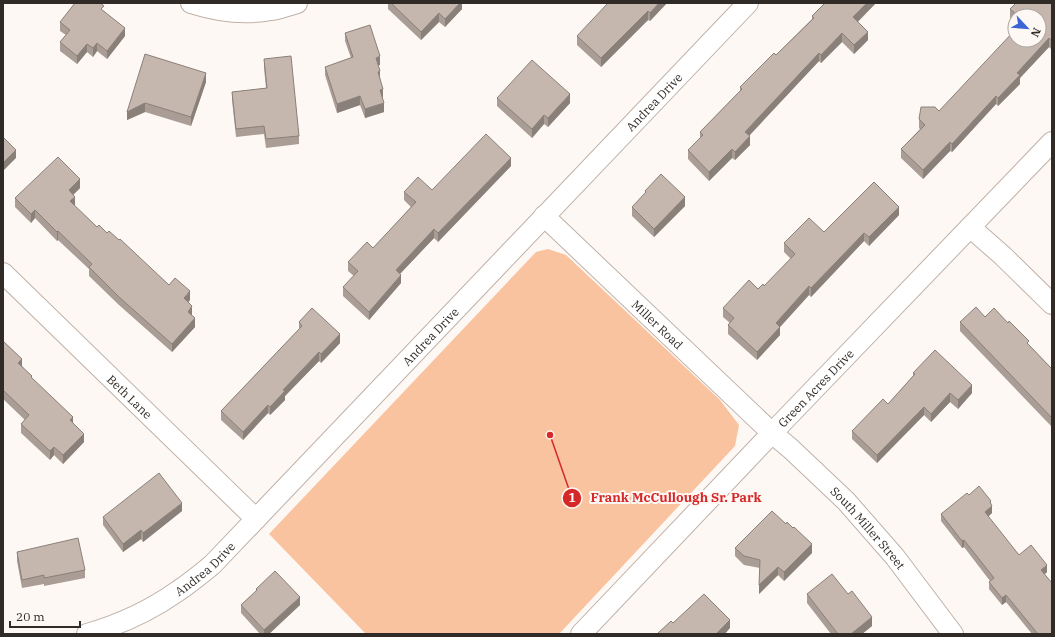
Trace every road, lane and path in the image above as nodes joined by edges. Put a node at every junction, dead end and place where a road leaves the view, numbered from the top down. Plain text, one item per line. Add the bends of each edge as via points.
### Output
1 (191, 3) edge
2 (297, 3) edge
3 (748, 3) edge
4 (1052, 142) edge
5 (544, 216) junction
6 (970, 227) junction
7 (3, 273) edge
8 (1052, 304) edge
9 (772, 433) junction
10 (256, 519) junction
11 (87, 634) edge
12 (581, 634) edge
13 (953, 634) edge

1 - 2 street via 237,12 270,10
3 - 5 street, Andrea Drive
4 - 6 street, Green Acres Drive
5 - 9 street, Miller Road
5 - 10 street, Andrea Drive
6 - 8 street
6 - 9 street, Green Acres Drive
7 - 10 street, Beth Lane
9 - 12 street, Green Acres Drive
9 - 13 street, South Miller Street via 846,501 895,558
10 - 11 street, Andrea Drive via 212,565 179,591 143,613 104,630

